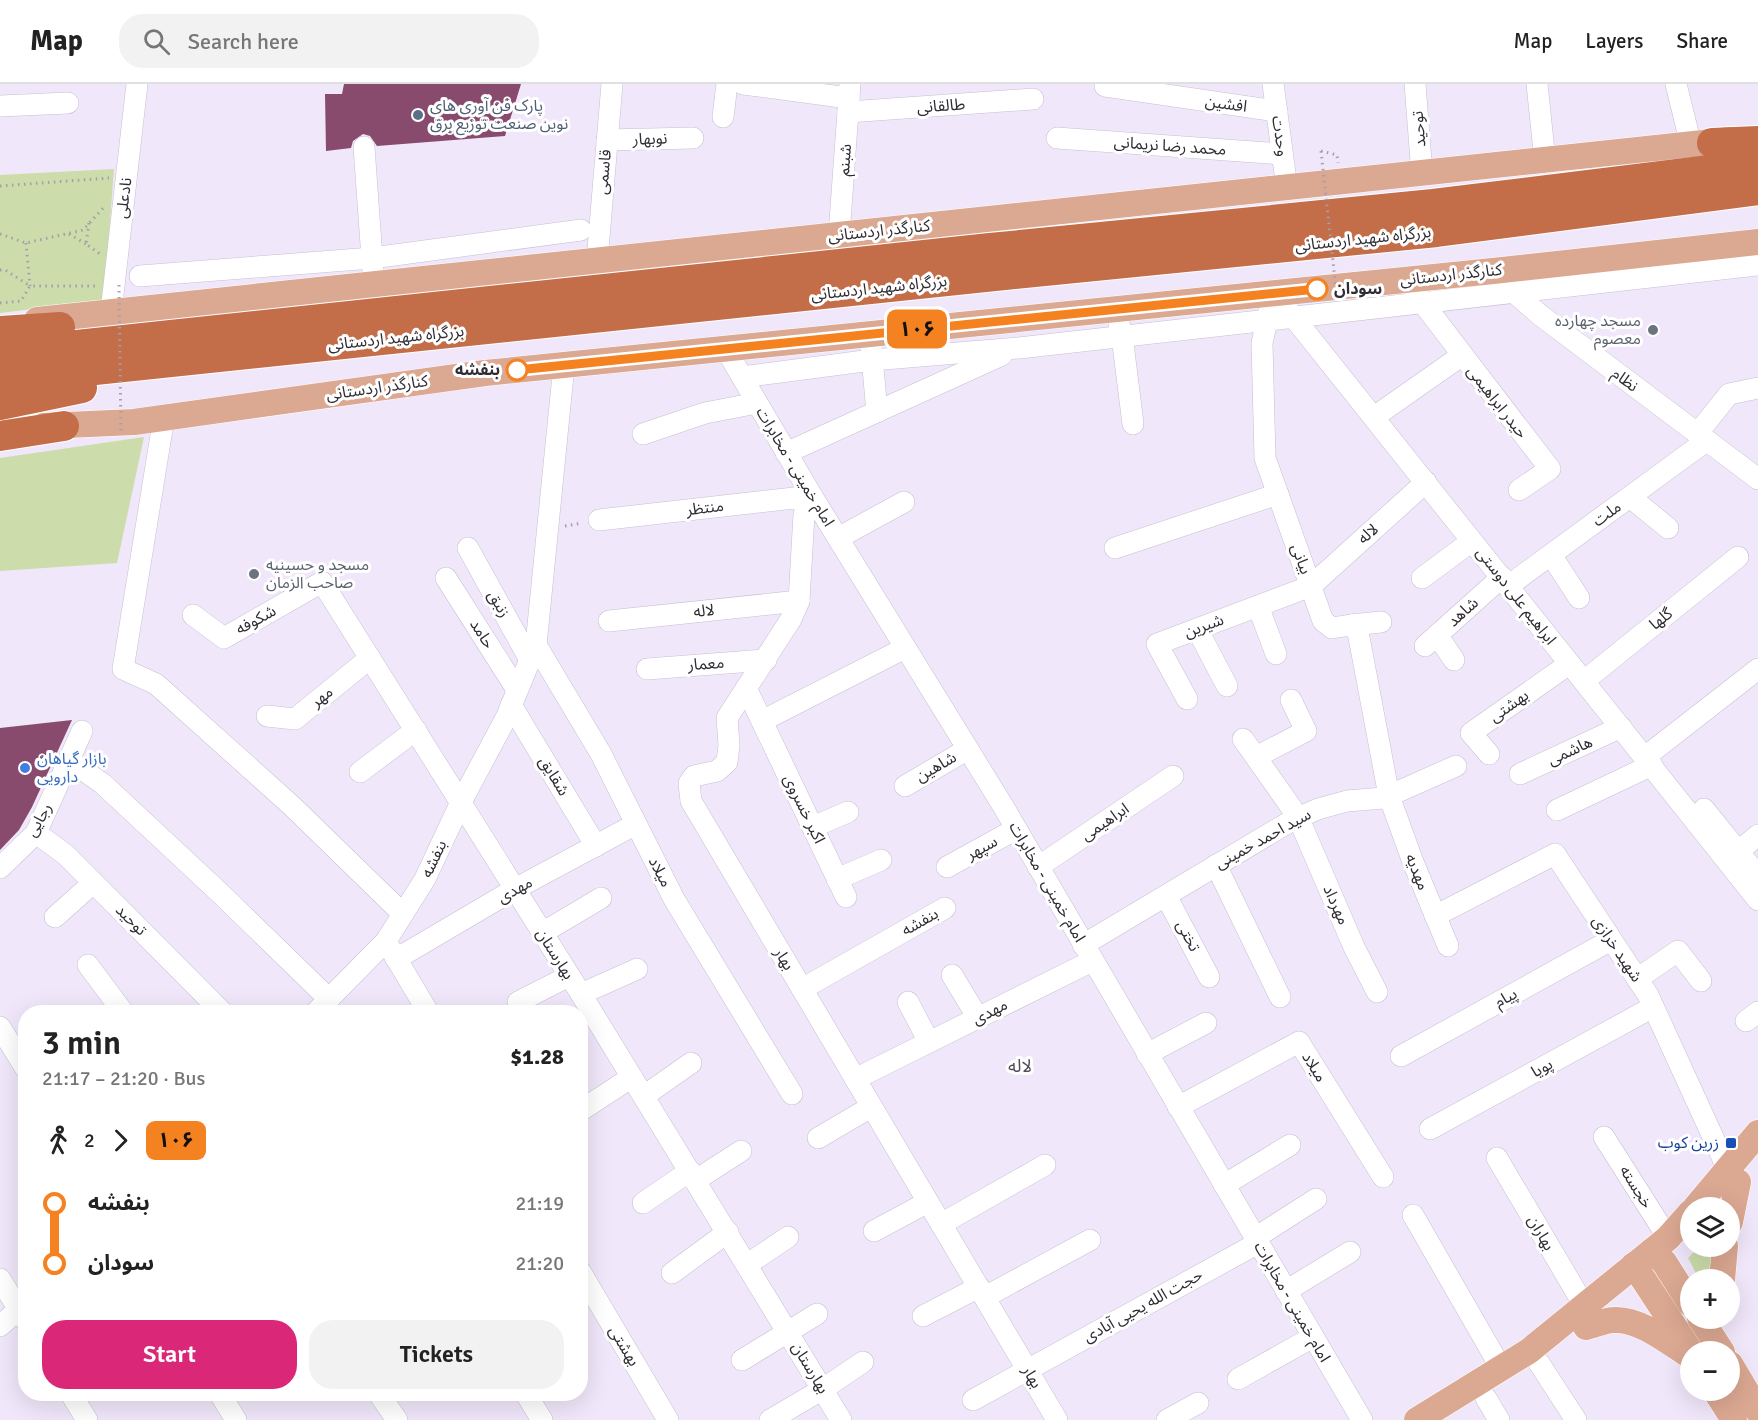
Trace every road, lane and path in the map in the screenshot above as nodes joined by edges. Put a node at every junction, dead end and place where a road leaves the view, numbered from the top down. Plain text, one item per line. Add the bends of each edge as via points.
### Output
1 (137, 84) edge
2 (612, 84) edge
3 (728, 84) edge
4 (743, 84) edge
5 (1273, 84) edge
6 (1415, 84) edge
7 (1537, 84) edge
8 (1676, 84) edge
9 (1105, 87) dead end
10 (1010, 92) edge
11 (849, 98) edge
12 (1034, 99) dead end
13 (68, 103) dead end
14 (0, 106) edge
15 (1277, 111) junction
16 (723, 117) dead end
17 (1758, 136) edge
18 (693, 138) dead end
19 (1057, 138) dead end
20 (607, 140) junction
21 (1758, 141) edge
22 (1702, 144) junction
23 (364, 147) dead end
24 (1282, 154) junction
25 (1337, 155) dead end
26 (1545, 161) junction
27 (1758, 164) edge
28 (1422, 174) junction
29 (0, 186) edge
30 (109, 187) dead end
31 (1287, 188) junction
32 (1758, 190) edge
33 (106, 215) dead end
34 (1308, 217) junction
35 (89, 223) junction
36 (581, 230) dead end
37 (68, 233) junction
38 (0, 234) edge
39 (839, 235) junction
40 (1758, 242) edge
41 (26, 243) junction
42 (86, 244) junction
43 (104, 247) dead end
44 (372, 258) junction
45 (1702, 259) junction
46 (597, 261) junction
47 (1758, 265) edge
48 (0, 270) edge
49 (140, 276) dead end
50 (1405, 280) junction
51 (1511, 281) junction
52 (375, 284) junction
53 (119, 285) dead end
54 (30, 286) junction
55 (102, 286) dead end
56 (581, 292) junction
57 (1273, 293) junction
58 (1336, 298) dead end
59 (0, 303) edge
60 (1423, 303) junction
61 (1114, 309) junction
62 (111, 312) junction
63 (1294, 317) junction
64 (1267, 320) junction
65 (0, 324) edge
66 (0, 331) edge
67 (870, 334) junction
68 (1122, 336) junction
69 (725, 348) junction
70 (1019, 348) junction
71 (265, 352) junction
72 (0, 353) edge
73 (1461, 356) junction
74 (872, 360) junction
75 (564, 365) junction
76 (742, 377) junction
77 (0, 380) edge
78 (1758, 388) edge
79 (757, 403) junction
80 (0, 405) edge
81 (877, 412) junction
82 (164, 417) junction
83 (1374, 417) junction
84 (1133, 424) dead end
85 (0, 425) edge
86 (64, 426) junction
87 (121, 434) dead end
88 (643, 434) dead end
89 (0, 436) edge
90 (1702, 438) junction
91 (786, 453) junction
92 (1758, 479) edge
93 (1426, 482) junction
94 (1519, 490) dead end
95 (1278, 494) junction
96 (812, 496) junction
97 (1630, 497) junction
98 (904, 502) dead end
99 (599, 520) joint
100 (548, 528) junction
101 (1668, 528) dead end
102 (838, 538) junction
103 (1472, 541) junction
104 (468, 548) dead end
105 (1115, 548) dead end
106 (1551, 555) junction
107 (1738, 557) dead end
108 (446, 578) dead end
109 (1422, 578) dead end
110 (322, 582) joint
111 (1505, 582) junction
112 (1311, 586) junction
113 (1579, 598) dead end
114 (799, 601) junction
115 (1258, 606) junction
116 (193, 615) dead end
117 (609, 621) dead end
118 (1381, 622) dead end
119 (1351, 625) junction
120 (1197, 629) junction
121 (905, 648) junction
122 (533, 652) junction
123 (1276, 654) dead end
124 (370, 658) junction
125 (766, 660) junction
126 (1454, 660) dead end
127 (1569, 664) junction
128 (647, 669) dead end
129 (1588, 678) junction
130 (1754, 679) edge
131 (1227, 686) dead end
132 (746, 688) junction
133 (514, 698) junction
134 (1187, 699) dead end
135 (1291, 700) dead end
136 (267, 716) dead end
137 (762, 721) junction
138 (1621, 727) junction
139 (416, 730) junction
140 (82, 732) dead end
141 (1243, 739) dead end
142 (968, 749) junction
143 (1489, 754) dead end
144 (1256, 757) junction
145 (1650, 757) junction
146 (69, 760) junction
147 (1456, 766) dead end
148 (360, 772) dead end
149 (1520, 774) dead end
150 (1173, 776) dead end
151 (905, 786) dead end
152 (1389, 796) junction
153 (461, 802) junction
154 (1557, 810) dead end
155 (848, 812) dead end
156 (1298, 818) junction
157 (636, 824) junction
158 (813, 827) junction
159 (1016, 829) junction
160 (36, 832) junction
161 (1758, 835) edge
162 (596, 846) junction
163 (1739, 850) junction
164 (881, 860) dead end
165 (1216, 865) junction
166 (947, 867) dead end
167 (1038, 867) junction
168 (0, 868) edge
169 (1758, 876) edge
170 (93, 883) junction
171 (515, 889) junction
172 (1166, 896) junction
173 (601, 898) dead end
174 (1758, 900) edge
175 (945, 908) dead end
176 (403, 914) junction
177 (1436, 916) junction
178 (54, 917) dead end
179 (542, 933) junction
180 (1611, 940) junction
181 (1448, 946) dead end
182 (391, 950) junction
183 (1088, 953) junction
184 (88, 965) dead end
185 (637, 969) dead end
186 (952, 975) dead end
187 (569, 976) junction
188 (1209, 977) dead end
189 (1637, 979) junction
190 (1701, 981) dead end
191 (802, 989) junction
192 (1377, 992) dead end
193 (581, 994) junction
194 (1280, 997) dead end
195 (518, 1002) dead end
196 (908, 1002) dead end
197 (118, 1005) edge
198 (215, 1005) edge
199 (321, 1005) edge
200 (323, 1005) edge
201 (424, 1005) edge
202 (588, 1005) edge
203 (588, 1005) edge
204 (1653, 1007) junction
205 (978, 1018) junction
206 (1206, 1023) dead end
207 (0, 1027) edge
208 (929, 1042) junction
209 (1147, 1054) junction
210 (18, 1056) edge
211 (1401, 1056) dead end
212 (691, 1063) dead end
213 (632, 1077) junction
214 (855, 1079) junction
215 (792, 1094) dead end
216 (644, 1096) junction
217 (588, 1106) edge
218 (871, 1107) junction
219 (1178, 1107) junction
220 (1430, 1129) dead end
221 (1758, 1133) edge
222 (1604, 1137) dead end
223 (818, 1138) dead end
224 (1290, 1145) dead end
225 (741, 1151) dead end
226 (1497, 1158) dead end
227 (1758, 1158) edge
228 (1045, 1165) dead end
229 (693, 1176) junction
230 (1733, 1176) junction
231 (1383, 1177) dead end
232 (1224, 1185) junction
233 (1708, 1197) edge
234 (1722, 1197) edge
235 (1732, 1197) edge
236 (1316, 1199) dead end
237 (928, 1202) junction
238 (643, 1203) dead end
239 (1413, 1215) dead end
240 (941, 1224) junction
241 (1680, 1226) edge
242 (873, 1231) dead end
243 (728, 1232) junction
244 (788, 1237) dead end
245 (1090, 1240) dead end
246 (1256, 1240) junction
247 (1350, 1252) dead end
248 (1659, 1255) edge
249 (748, 1264) junction
250 (672, 1273) dead end
251 (0, 1279) edge
252 (588, 1285) edge
253 (1680, 1288) edge
254 (1286, 1291) junction
255 (982, 1292) junction
256 (18, 1304) edge
257 (18, 1314) edge
258 (817, 1314) dead end
259 (923, 1316) dead end
260 (1586, 1317) junction
261 (0, 1326) edge
262 (788, 1332) junction
263 (1313, 1337) junction
264 (1687, 1341) edge
265 (1680, 1350) edge
266 (742, 1360) dead end
267 (862, 1362) dead end
268 (1539, 1363) junction
269 (1502, 1368) junction
270 (1028, 1369) junction
271 (1238, 1379) dead end
272 (1740, 1383) edge
273 (823, 1389) junction
274 (1486, 1398) junction
275 (973, 1400) dead end
276 (75, 1401) edge
277 (224, 1401) edge
278 (384, 1401) edge
279 (530, 1401) edge
280 (1722, 1401) edge
281 (1198, 1403) dead end
282 (1758, 1412) edge
283 (87, 1420) edge
284 (236, 1420) edge
285 (397, 1420) edge
286 (542, 1420) edge
287 (668, 1420) edge
288 (770, 1420) edge
289 (842, 1420) edge
290 (1057, 1420) edge
291 (1167, 1420) edge
292 (1362, 1420) edge
293 (1417, 1420) edge
294 (1450, 1420) edge
295 (1499, 1420) edge
296 (1576, 1420) edge
297 (1734, 1420) edge

1 - 62 street, نادعلی
2 - 20 street, قاسمی
3 - 16 street
4 - 11 street, طالقانی
5 - 15 street, وحدت
6 - 28 street, توحید
7 - 26 street
8 - 22 street
9 - 15 street, افشین
10 - 11 street, طالقانی
10 - 12 street, طالقانی
11 - 39 street, شبنم
13 - 14 street
15 - 24 street, وحدت
17 - 22 main road, کنارگذر اردستانی
18 - 20 street, نوبهار
19 - 24 street, محمد رضا نریمانی
20 - 46 street, قاسمی
21 - 22 highway
22 - 26 main road, کنارگذر اردستانی
23 - 44 street
24 - 31 street, وحدت
25 - 58 path, bridge via 1321,151
26 - 28 main road, کنارگذر اردستانی
26 - 34 main road via 1520,176
27 - 34 highway, بزرگراه شهید اردستانی
28 - 31 main road, کنارگذر اردستانی
29 - 30 path via 110,178
31 - 39 main road, کنارگذر اردستانی
32 - 71 highway, بزرگراه شهید اردستانی via 1437,232
33 - 35 path via 107,204
34 - 56 highway, بزرگراه شهید اردستانی
35 - 37 path via 83,230
35 - 42 path
36 - 44 street
37 - 41 path
37 - 42 path
38 - 41 path
39 - 46 main road, کنارگذر اردستانی
40 - 45 main road, کنارگذر اردستانی
41 - 54 path
42 - 43 path via 104,257
44 - 49 street
44 - 52 street
45 - 47 street
45 - 51 main road, کنارگذر اردستانی
46 - 52 main road, کنارگذر اردستانی
48 - 54 path
50 - 51 main road, کنارگذر اردستانی
50 - 57 main road, کنارگذر اردستانی
50 - 60 street, حیدر ابراهیمی
51 - 60 street
51 - 90 street, نظام via 1540,315
52 - 62 main road, کنارگذر اردستانی
53 - 87 path, bridge
54 - 55 path
54 - 59 path via 21,301
56 - 66 highway via 266,310
56 - 72 highway, بزرگراه شهید اردستانی
57 - 61 main road, کنارگذر اردستانی
57 - 63 street, ابراهیم علی دوستی
57 - 64 street, بیانی
60 - 63 street
60 - 73 street, حیدر ابراهیمی
61 - 67 main road, کنارگذر اردستانی
61 - 68 street
62 - 65 main road, کنارگذر اردستانی
63 - 64 street
63 - 83 street, ابراهیم علی دوستی
64 - 68 street
64 - 95 street, بیانی via 1262,343 1264,458
67 - 69 main road, کنارگذر اردستانی
67 - 74 street
68 - 70 street
68 - 84 street
69 - 75 main road, کنارگذر اردستانی
69 - 76 street, امام خمینی - مخابرات
70 - 74 street
70 - 81 street
71 - 77 highway, بزرگراه شهید اردستانی
71 - 80 highway
73 - 83 street
73 - 94 street, حیدر ابراهیمی via 1550,469
74 - 76 street
74 - 81 street
75 - 82 main road, کنارگذر اردستانی
75 - 100 street, بنفشه
76 - 79 street, امام خمینی - مخابرات
78 - 90 street, ملت via 1728,394
79 - 88 street via 705,413
79 - 91 street, امام خمینی - مخابرات
81 - 91 street
82 - 86 main road, کنارگذر اردستانی
82 - 176 street via 123,669 156,684 292,806
83 - 93 street, ابراهیم علی دوستی
85 - 86 main road
86 - 89 highway, کنارگذر اردستانی
90 - 92 street, نظام
90 - 97 street, ملت
91 - 96 street, امام خمینی - مخابرات
93 - 103 street, ابراهیم علی دوستی
93 - 112 street, لاله
95 - 105 street
95 - 112 street, بیانی
96 - 99 street, منتظر
96 - 102 street, امام خمینی - مخابرات
96 - 114 street, بهار via 804,514
97 - 101 street
97 - 106 street, ملت
98 - 102 street
99 - 100 path
100 - 122 street, بنفشه
102 - 121 street, امام خمینی - مخابرات
103 - 109 street
103 - 111 street, ابراهیم علی دوستی
104 - 122 street, زنبق
106 - 111 street, ملت
106 - 113 street
107 - 129 street, گلها
108 - 133 street, حامد
110 - 116 street, شکوفه via 224,638
110 - 124 street, بهارستان
111 - 126 street, شاهد via 1431,641
111 - 127 street, ابراهیم علی دوستی
112 - 115 street, شیرین
112 - 119 street, بیانی via 1323,621 1332,627
114 - 117 street, لاله
114 - 125 street, بهار
115 - 120 street, شیرین
115 - 123 street
118 - 119 street, بیانی
119 - 152 street via 1358,632
120 - 131 street
120 - 134 street, شیرین via 1157,644
121 - 137 street
121 - 142 street, امام خمینی - مخابرات
122 - 133 street, بنفشه
122 - 157 street, میلاد via 601,754
124 - 136 street, مهر via 295,719
124 - 139 street, بهارستان
125 - 128 street, معمار
125 - 132 street, بهار
127 - 129 street, ابراهیم علی دوستی
127 - 143 street, بهشتی via 1471,733
129 - 138 street, ابراهیم علی دوستی
129 - 145 street
130 - 145 street
132 - 137 street, اکبر خسروی
132 - 191 street, بهار via 727,718 727,762 717,771 694,776 689,783 691,801
133 - 153 street, بنفشه
133 - 162 street, شقایق
135 - 144 street via 1306,731
137 - 158 street, اکبر خسروی
138 - 145 street, ابراهیم علی دوستی
138 - 149 street, هاشمی
139 - 148 street
139 - 153 street, بهارستان
140 - 146 street, رجایی
141 - 144 street, مهرداد
142 - 151 street, شاهین
142 - 159 street, امام خمینی - مخابرات
144 - 156 street, مهرداد
145 - 154 street
145 - 163 street
145 - 174 street, ابراهیم علی دوستی
146 - 160 street, رجایی
146 - 199 street via 103,784 221,894
147 - 152 street, سید احمد خمینی
150 - 167 street, ابراهیمی
152 - 156 street, سید احمد خمینی via 1347,801
152 - 177 street, مهدیه
153 - 171 street, بهارستان
153 - 176 street, بنفشه via 425,879
155 - 158 street
156 - 165 street, سید احمد خمینی
156 - 192 street, مهرداد
157 - 162 street, مهدی
157 - 215 street, میلاد via 674,899
158 - 164 street, اکبر خسروی via 842,888
159 - 166 street, سپهر
159 - 167 street, امام خمینی - مخابرات
160 - 168 street, رجایی
160 - 170 street, توحید
161 - 163 street
162 - 171 street, مهدی
163 - 169 street
165 - 172 street, سید احمد خمینی
165 - 194 street
167 - 183 street, امام خمینی - مخابرات
170 - 178 street
170 - 198 street, توحید
171 - 179 street, بهارستان
171 - 182 street, مهدی
172 - 183 street, سید احمد خمینی
172 - 188 street, تختی
173 - 179 street
175 - 191 street, بنفشه
176 - 182 street, بنفشه
177 - 180 street, شهید خرازی via 1555,854
177 - 181 street, مهدیه
179 - 187 street, بهارستان
180 - 189 street, شهید خرازی
180 - 211 street, پیام
182 - 200 street, بنفشه
182 - 201 street
183 - 205 street, مهدی
183 - 209 street, امام خمینی - مخابرات
184 - 197 street
185 - 193 street
186 - 205 street
187 - 193 street, بهارستان
187 - 195 street
189 - 190 street via 1678,951
189 - 204 street, شهید خرازی
191 - 214 street, بهار
193 - 203 street, بهارستان
196 - 208 street
202 - 213 street, بهارستان
204 - 220 street, پویا
204 - 230 street, شهید خرازی
205 - 208 street, مهدی
206 - 209 street
207 - 210 street
208 - 214 street, مهدی
209 - 219 street, امام خمینی - مخابرات
212 - 216 street
213 - 216 street, بهارستان
213 - 217 street
214 - 218 street, بهار
216 - 229 street, بهارستان
218 - 223 street
218 - 237 street, بهار
219 - 231 street, میلاد via 1299,1042
219 - 232 street, امام خمینی - مخابرات
221 - 230 main road
222 - 248 street, خجسته
224 - 232 street
225 - 229 street
226 - 260 street, بهاران
227 - 230 main road
228 - 240 street
229 - 238 street
229 - 243 street, بهارستان
230 - 233 main road
230 - 234 main road
230 - 235 main road
232 - 246 street, امام خمینی - مخابرات
236 - 246 street, حجت الله یحیی آبادی
237 - 240 street, بهار
237 - 242 street
239 - 269 street
240 - 255 street, بهار
241 - 248 main road
243 - 249 street, بهارستان
243 - 250 street
244 - 249 street
245 - 255 street
246 - 254 street, امام خمینی - مخابرات
246 - 270 street, حجت الله یحیی آبادی
247 - 254 street
248 - 253 main road
248 - 260 main road
248 - 264 main road
249 - 262 street, بهارستان
251 - 256 street
252 - 287 street, بهشتی
254 - 263 street, امام خمینی - مخابرات
255 - 259 street
255 - 270 street, بهار
257 - 261 street
258 - 262 street
260 - 265 main road via 1636,1324
260 - 268 main road
260 - 269 main road
262 - 266 street
262 - 273 street, بهارستان
263 - 271 street
263 - 292 street, امام خمینی - مخابرات
267 - 273 street
268 - 274 main road
268 - 296 street
269 - 293 main road
270 - 275 street, حجت الله یحیی آبادی
270 - 290 street, بهار
272 - 282 main road
273 - 288 street
273 - 289 street, بهارستان
274 - 294 main road
274 - 295 street
276 - 283 street
277 - 284 street
278 - 285 street
279 - 286 street
280 - 297 main road
281 - 291 street

